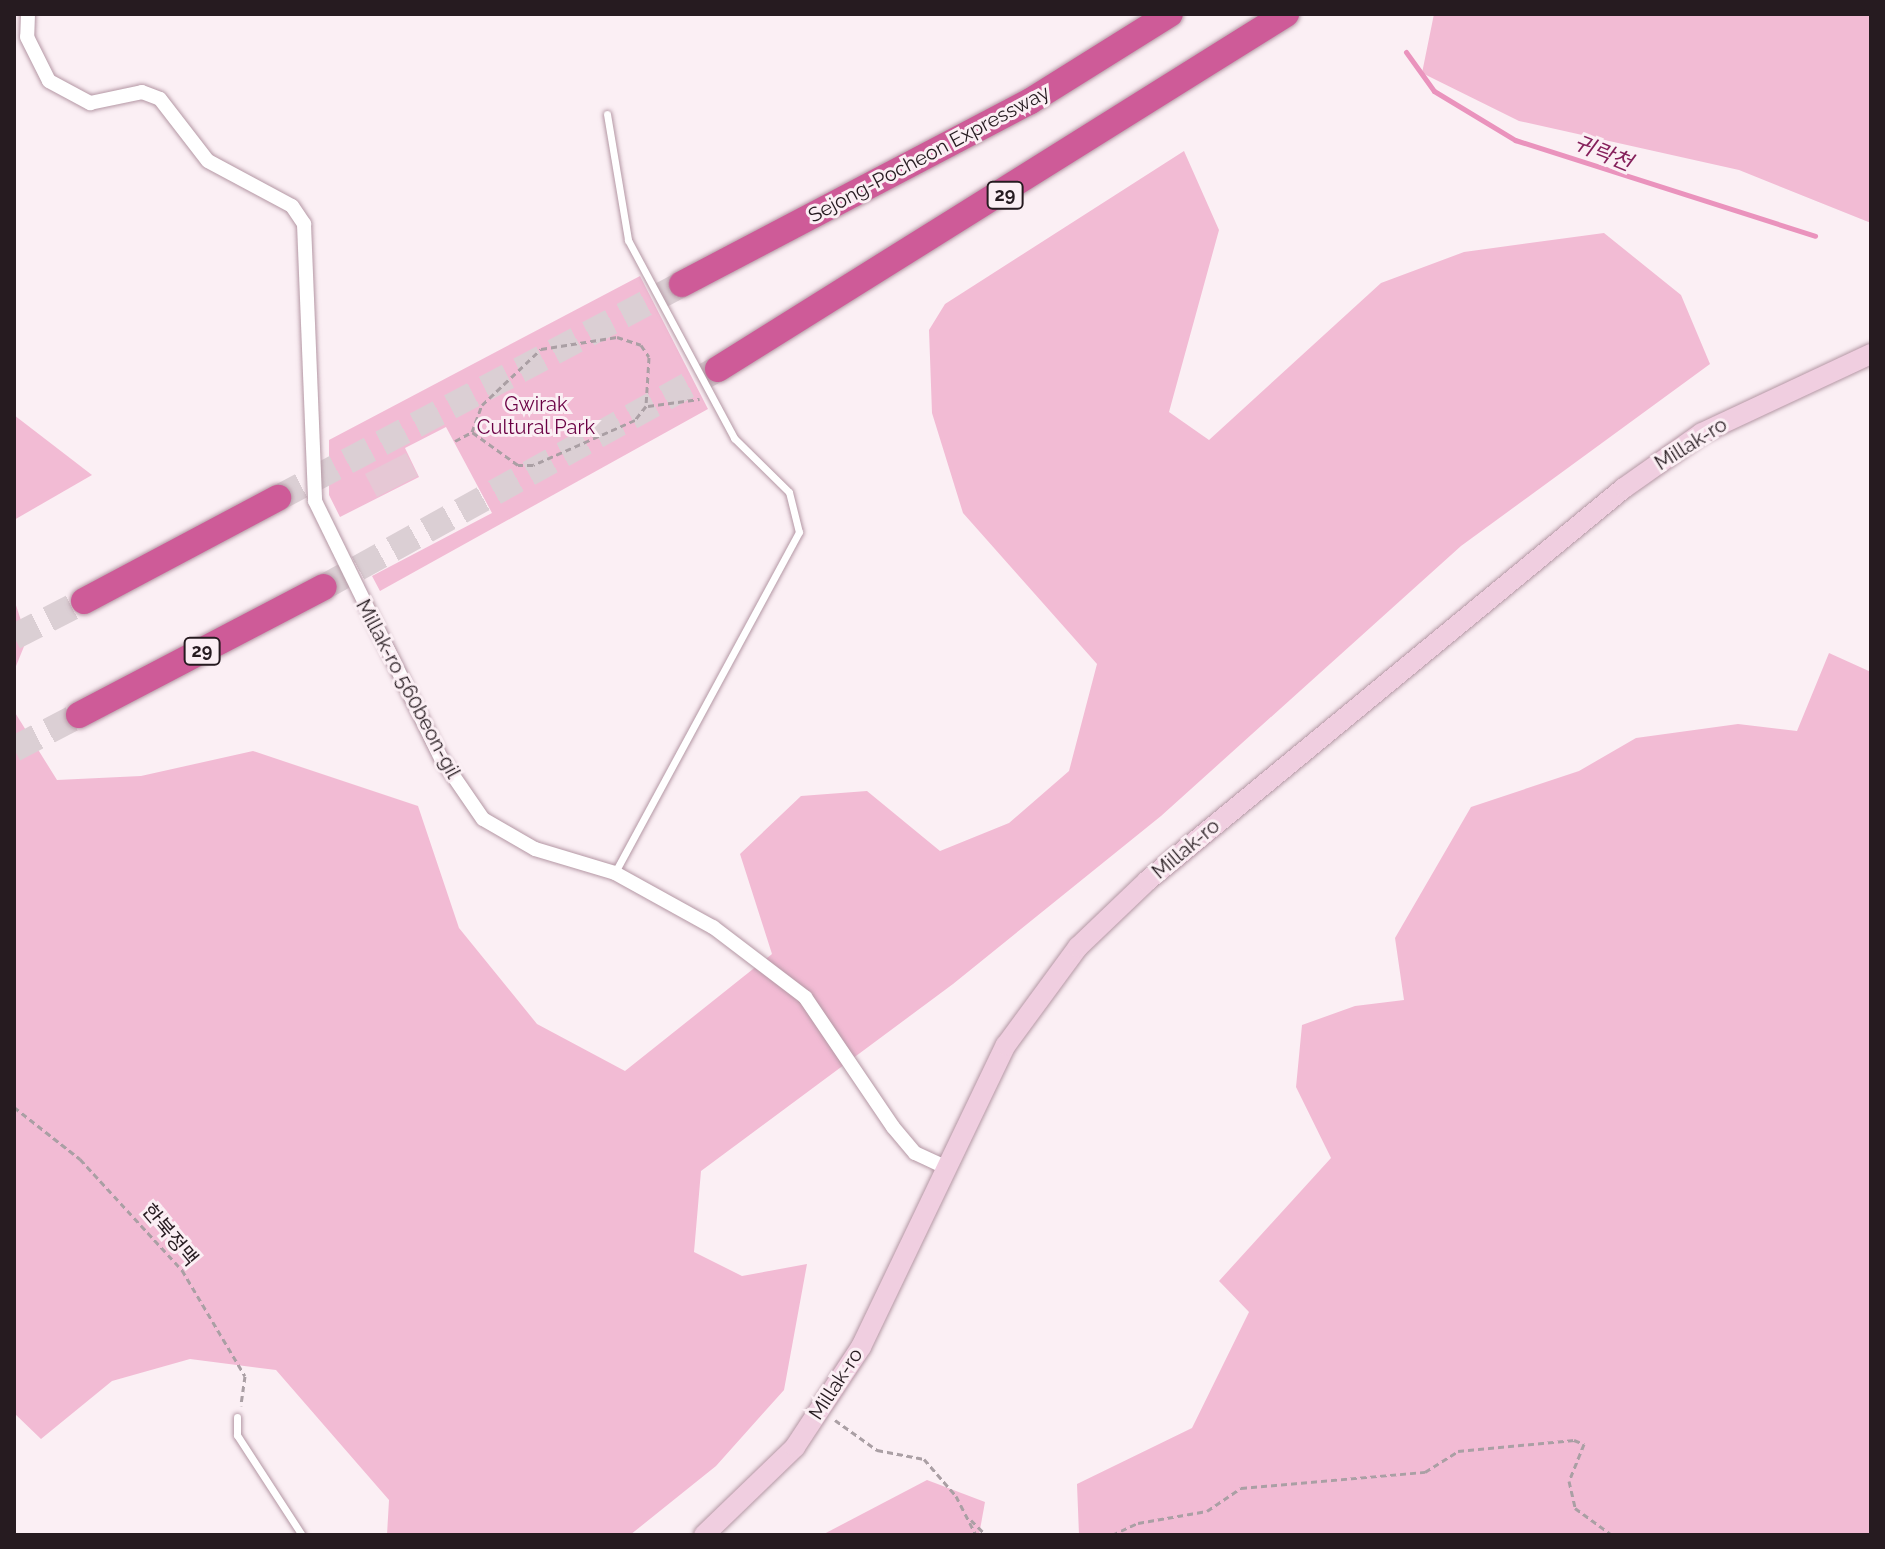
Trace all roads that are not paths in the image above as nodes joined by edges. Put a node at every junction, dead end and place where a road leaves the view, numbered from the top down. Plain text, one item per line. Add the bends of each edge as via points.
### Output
1 (28, 14) edge
2 (1170, 14) edge
3 (1286, 14) edge
4 (607, 114) dead end
5 (682, 284) tunnel mouth
6 (1871, 354) edge
7 (718, 369) tunnel mouth
8 (278, 498) tunnel mouth
9 (324, 587) tunnel mouth
10 (84, 601) tunnel mouth
11 (79, 715) tunnel mouth
12 (615, 873) junction
13 (945, 1167) junction
14 (237, 1417) road end
15 (302, 1535) edge
16 (704, 1535) edge

1 - 12 street, Millak-ro 560beon-gil via 27,37 49,81 90,103 142,92 160,99 208,161 292,206 304,224 315,501 335,550 441,758 483,819 535,849
2 - 5 highway, Sejong-Pocheon Expressway via 1029,102
3 - 7 highway, 29
4 - 12 lane via 628,240 734,438 789,492 799,532
6 - 13 main road, Millak-ro via 1702,433 1624,488 1147,881 1078,947 1037,1001
8 - 10 highway
9 - 11 highway, 29
12 - 13 street, Millak-ro 560beon-gil via 713,927 805,997 893,1127 915,1153
13 - 16 main road, Millak-ro via 861,1347 795,1447
14 - 15 lane via 237,1435

